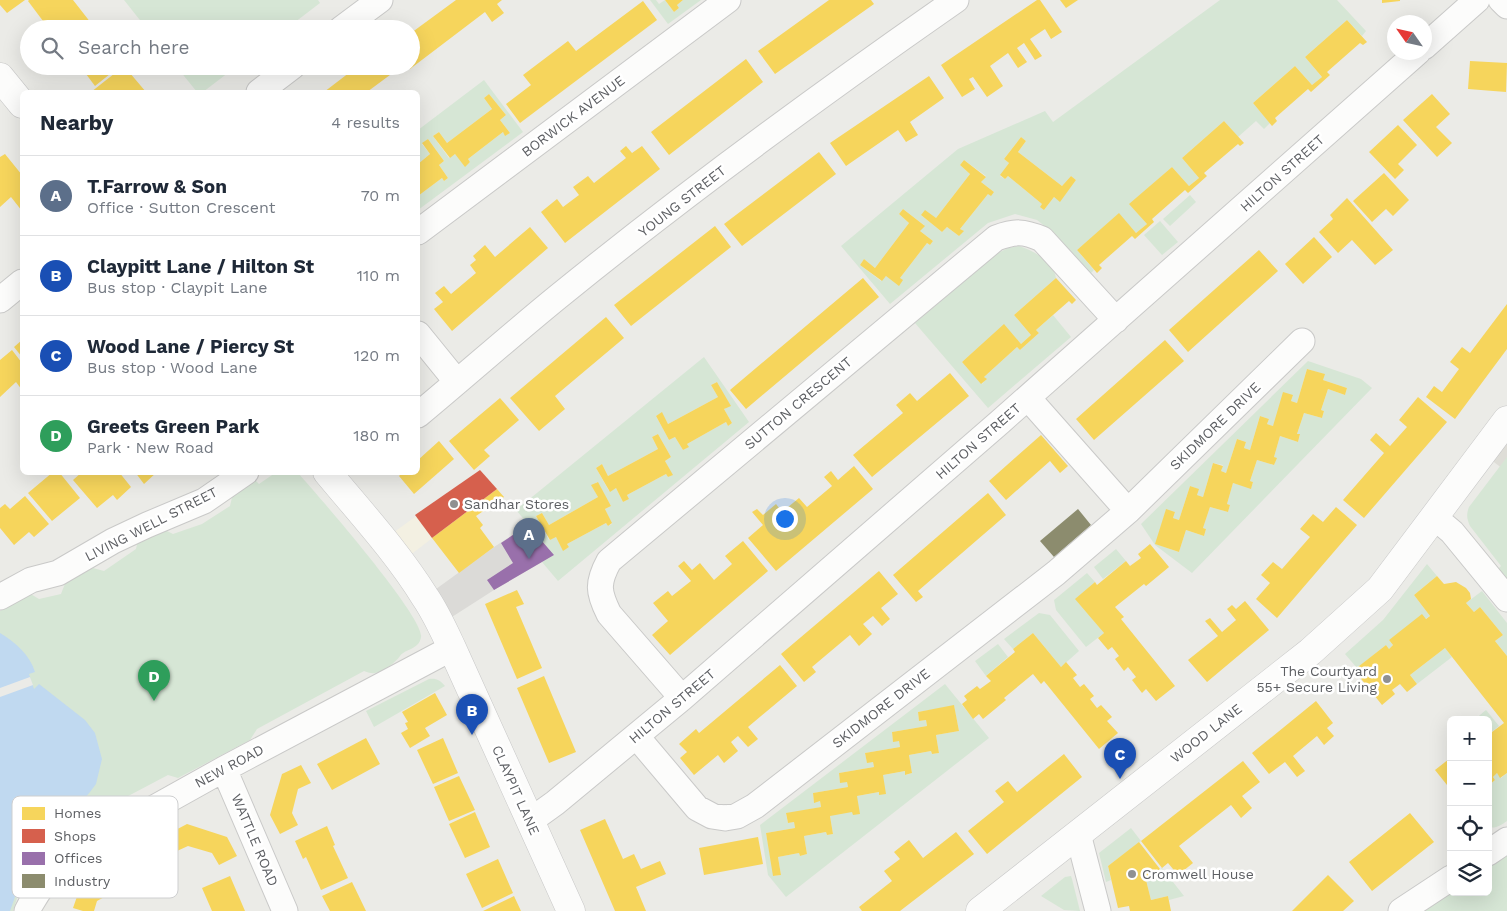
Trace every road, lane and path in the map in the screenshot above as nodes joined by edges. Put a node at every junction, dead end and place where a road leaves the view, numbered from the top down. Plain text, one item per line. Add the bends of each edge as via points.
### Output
1 (380, 0) edge
2 (728, 0) edge
3 (956, 0) edge
4 (1477, 0) edge
5 (1501, 0) edge
6 (1507, 6) edge
7 (353, 20) edge
8 (1432, 40) edge
9 (1409, 60) edge
10 (282, 75) edge
11 (0, 77) edge
12 (263, 90) edge
13 (20, 102) edge
14 (420, 231) edge
15 (20, 284) edge
16 (0, 300) edge
17 (1116, 320) junction
18 (420, 336) edge
19 (1302, 341) dead end
20 (457, 382) junction
21 (1028, 398) junction
22 (420, 414) edge
23 (1507, 420) edge
24 (242, 475) edge
25 (338, 476) edge
26 (1128, 511) junction
27 (1434, 517) junction
28 (0, 597) edge
29 (1507, 600) edge
30 (452, 648) junction
31 (682, 698) junction
32 (637, 736) junction
33 (224, 768) junction
34 (174, 796) edge
35 (530, 821) junction
36 (1078, 834) junction
37 (1507, 840) edge
38 (1491, 851) edge
39 (1447, 881) edge
40 (34, 898) edge
41 (27, 911) edge
42 (285, 911) edge
43 (571, 911) edge
44 (980, 911) edge
45 (1098, 911) edge
46 (1401, 911) edge

1 - 7 street
2 - 14 street, BORWICK AVENUE
3 - 20 street, YOUNG STREET via 862,65 697,188 559,296
4 - 8 street
5 - 6 street
9 - 17 street, HILTON STREET
10 - 12 street
11 - 13 street
15 - 16 street
17 - 21 street, HILTON STREET
17 - 31 street, SUTTON CRESCENT via 1042,239 1027,233 1011,232 996,238 609,560 599,587 609,614
18 - 20 street
19 - 26 street, SKIDMORE DRIVE
20 - 22 street, YOUNG STREET
21 - 26 street
21 - 31 street, HILTON STREET
23 - 27 street, WOOD LANE
24 - 28 street, LIVING WELL STREET via 204,501 146,525 58,573 31,580
25 - 30 street, CLAYPIT LANE via 415,581 434,610
26 - 32 street, SKIDMORE DRIVE via 1056,573 738,816 712,816 697,808
27 - 29 street via 1452,532
27 - 36 street, WOOD LANE via 1380,589 1319,645
30 - 33 street, NEW ROAD
30 - 35 street, CLAYPIT LANE
31 - 32 street, HILTON STREET
32 - 35 street, HILTON STREET
33 - 34 street, NEW ROAD
33 - 42 street, WATTLE ROAD
35 - 43 street, CLAYPIT LANE
36 - 44 street, WOOD LANE
36 - 45 street
37 - 38 street
39 - 46 street
40 - 41 street, NEW ROAD

